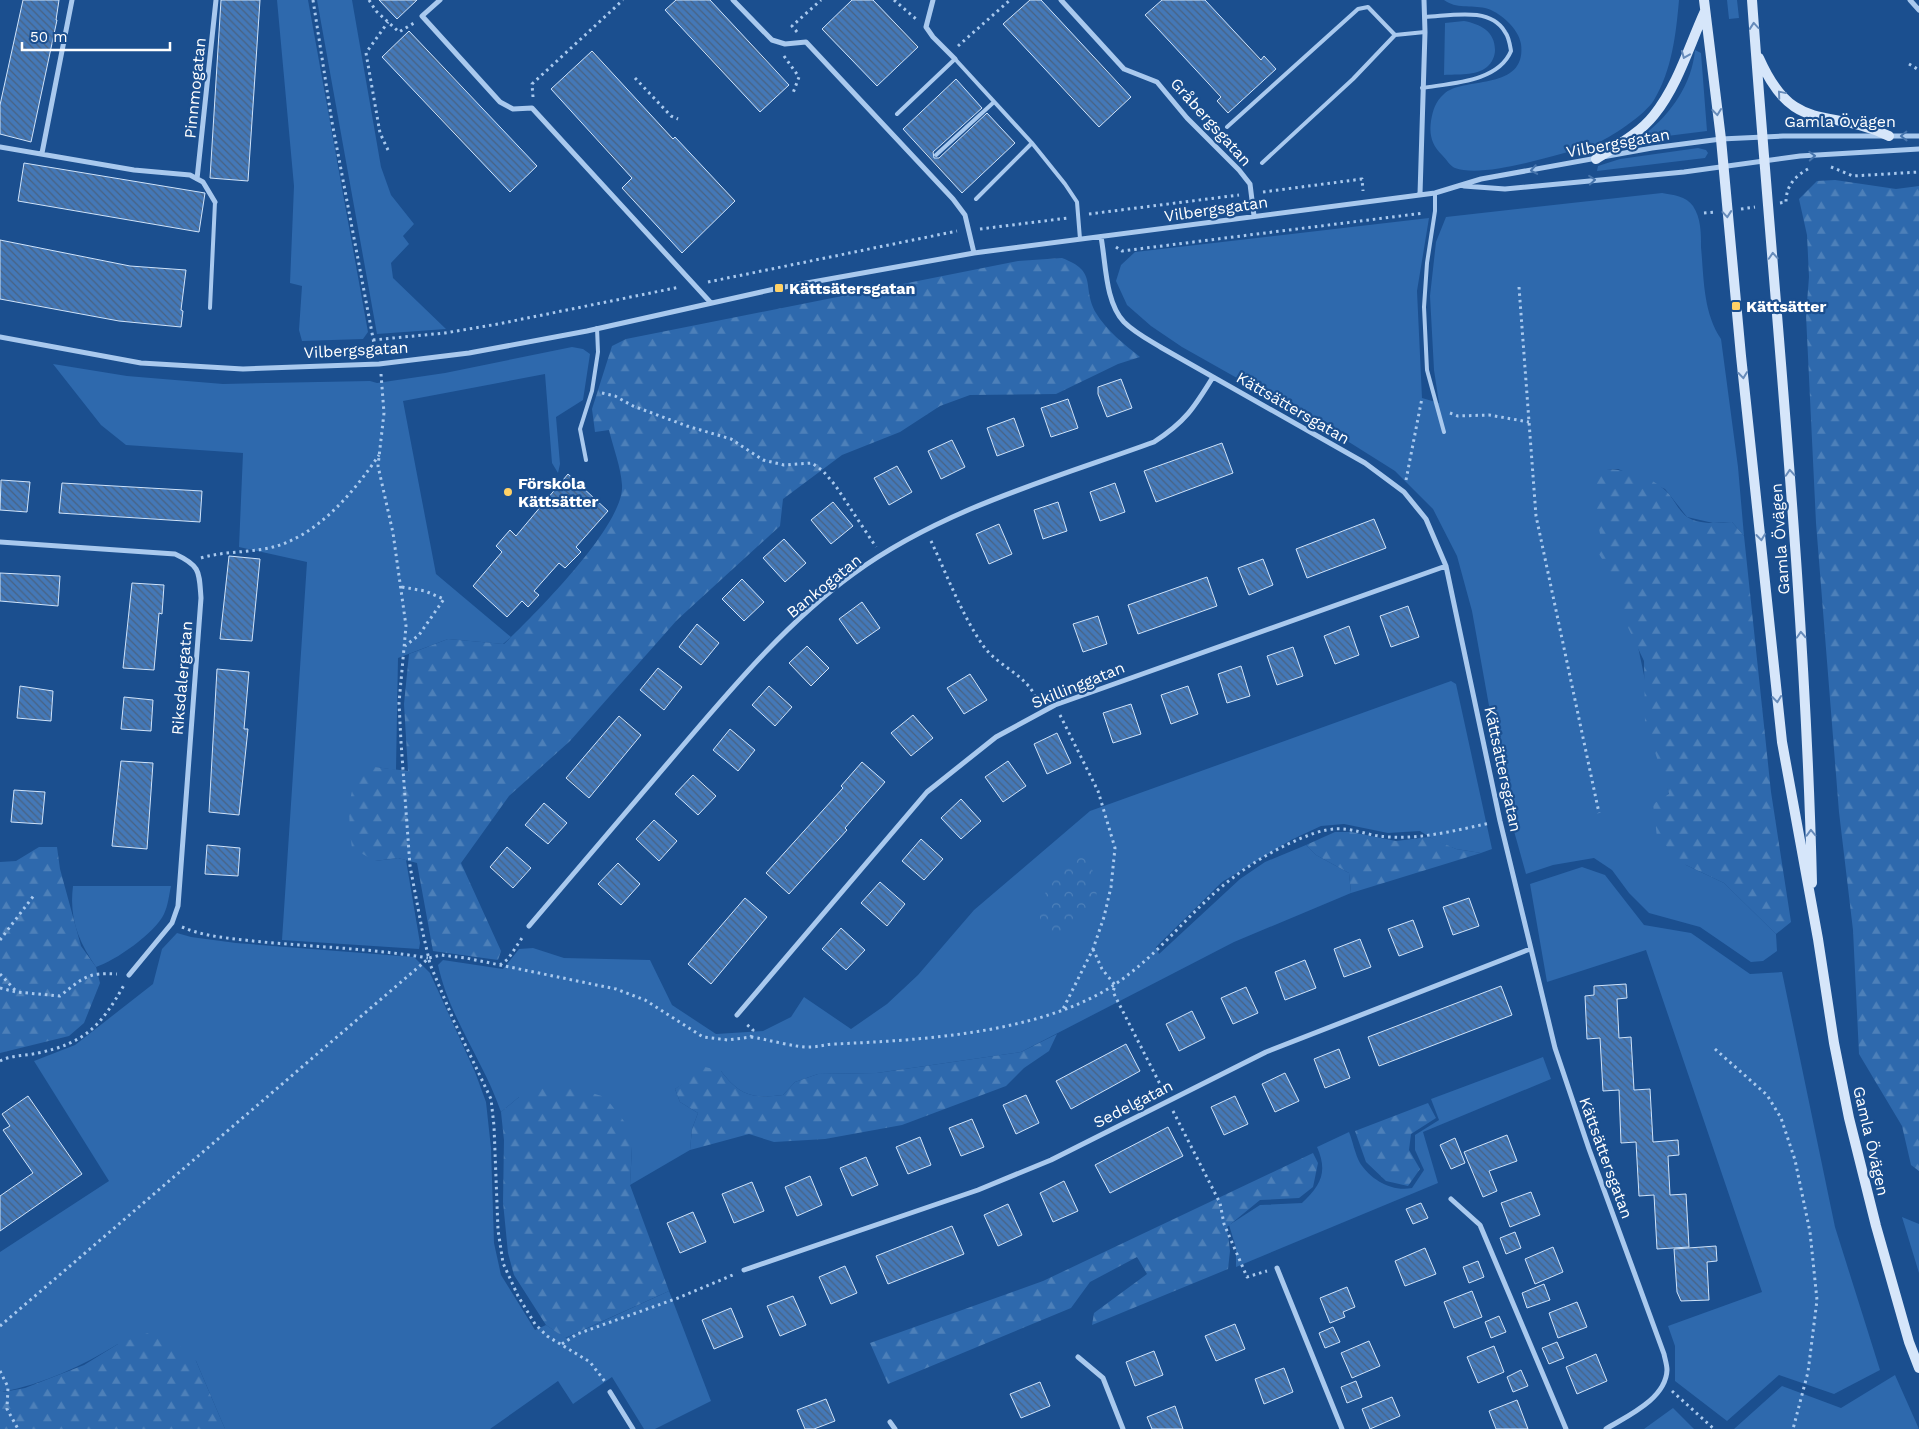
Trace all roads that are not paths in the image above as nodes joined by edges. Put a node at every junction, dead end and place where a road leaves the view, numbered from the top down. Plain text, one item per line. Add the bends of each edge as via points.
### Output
1 (72, 0) edge
2 (216, 0) edge
3 (440, 0) edge
4 (733, 0) edge
5 (933, 0) edge
6 (1061, 0) edge
7 (1424, 0) edge
8 (1752, 0) edge
9 (1910, 0) edge
10 (1705, 5) edge
11 (1919, 10) edge
12 (1425, 17) junction
13 (1425, 32) junction
14 (1395, 35) junction
15 (1756, 51) junction
16 (956, 59) junction
17 (1422, 88) junction
18 (994, 102) junction
19 (897, 114) dead end
20 (1228, 127) dead end
21 (1889, 136) junction
22 (1919, 136) edge
23 (1761, 137) junction
24 (1721, 139) junction
25 (1032, 144) junction
26 (0, 147) edge
27 (1919, 149) edge
28 (42, 153) junction
29 (936, 155) dead end
30 (1596, 159) junction
31 (1763, 161) junction
32 (1262, 163) dead end
33 (1723, 165) junction
34 (197, 179) junction
35 (1461, 185) junction
36 (1435, 193) junction
37 (1420, 194) junction
38 (976, 199) dead end
39 (215, 202) joint
40 (1254, 216) junction
41 (1101, 237) junction
42 (1080, 240) junction
43 (974, 253) junction
44 (710, 304) junction
45 (210, 308) dead end
46 (597, 328) junction
47 (0, 336) edge
48 (1213, 377) junction
49 (1444, 432) dead end
50 (586, 460) dead end
51 (0, 542) edge
52 (1446, 566) junction
53 (1813, 916) junction
54 (529, 926) road end
55 (1530, 949) junction
56 (130, 975) road end
57 (737, 1015) road end
58 (1451, 1199) dead end
59 (1277, 1268) road end
60 (744, 1270) road end
61 (1078, 1357) dead end
62 (1919, 1368) edge
63 (610, 1392) road end
64 (890, 1422) dead end
65 (633, 1429) edge
66 (895, 1429) edge
67 (1123, 1429) edge
68 (1342, 1429) edge
69 (1566, 1429) edge
70 (1606, 1429) edge

1 - 28 street
2 - 34 street, Pinnmogatan
3 - 44 street via 422,16 500,102 513,109 532,108
4 - 43 street via 772,40 785,44 806,42 953,199 965,215
5 - 16 street via 926,27
6 - 40 street, Gråbergsgatan via 1124,69 1158,82 1187,118 1239,170 1250,184
7 - 12 street
15 -> 8 main road, Gamla Övägen
9 - 11 street
10 -> 24 main road, Gamla Övägen
10 -> 30 main road via 1670,91 1653,116 1629,138
12 - 13 street
12 - 17 lane via 1476,14 1493,19 1506,32 1512,51 1506,62 1485,75
13 - 14 lane
13 - 17 street
14 - 20 lane via 1368,7 1358,9
14 - 32 lane via 1353,80
21 -> 15 main road via 1867,126 1818,118 1798,111 1769,80
15 - 23 main road, Gamla Övägen
16 - 18 lane
16 - 19 lane
17 - 37 street
18 - 25 lane
18 - 29 lane
22 -> 21 street, Gamla Övägen
21 - 23 street, Gamla Övägen
23 - 24 street, Gamla Övägen
23 - 31 main road, Gamla Övägen
24 - 30 street, Vilbergsgatan
24 - 33 main road, Gamla Övägen
25 - 38 lane
25 - 42 lane via 1077,202
26 - 28 street
31 -> 27 street, Gamla Övägen
28 - 34 street via 134,170 190,175
30 -> 35 street, Vilbergsgatan
31 - 33 street, Gamla Övägen
53 -> 31 main road, Gamla Övägen via 1798,575
35 -> 33 street, Vilbergsgatan via 1505,189 1684,172
33 -> 53 main road, Gamla Övägen via 1782,742
34 - 39 street via 203,182
35 - 36 street, Vilbergsgatan
36 - 37 street, Vilbergsgatan
36 - 49 lane via 1436,212 1424,306 1427,370
37 - 40 street, Vilbergsgatan
39 - 45 lane
40 - 41 street, Vilbergsgatan
41 - 42 street, Vilbergsgatan
41 - 48 street, Kättsättersgatan via 1111,296 1123,320 1140,335
42 - 43 street, Vilbergsgatan
43 - 44 street, Vilbergsgatan via 779,288
44 - 46 street, Vilbergsgatan
46 - 47 street, Vilbergsgatan via 470,353 379,364 243,369 141,363
46 - 50 lane via 598,352 592,391 580,429
48 - 52 street, Kättsättersgatan via 1365,463 1404,492 1426,519
48 - 54 street, Bankogatan via 1177,428 1154,442 1033,486 926,531 853,574 766,652
51 - 56 street, Riksdalergatan via 175,554 191,561 199,571 201,598 178,906 172,923
52 - 55 street, Kättsättersgatan
52 - 57 street, Skillinggatan via 1055,705 996,737 928,792
53 - 62 main road, Gamla Övägen via 1849,1118 1886,1261
55 - 60 street, Sedelgatan via 1266,1052 1051,1160 978,1190
55 - 70 street, Kättsättersgatan via 1565,1079 1667,1370 1663,1386 1648,1402
58 - 69 street via 1480,1225
59 - 68 street
61 - 67 street via 1102,1378
63 - 65 street
64 - 66 street

